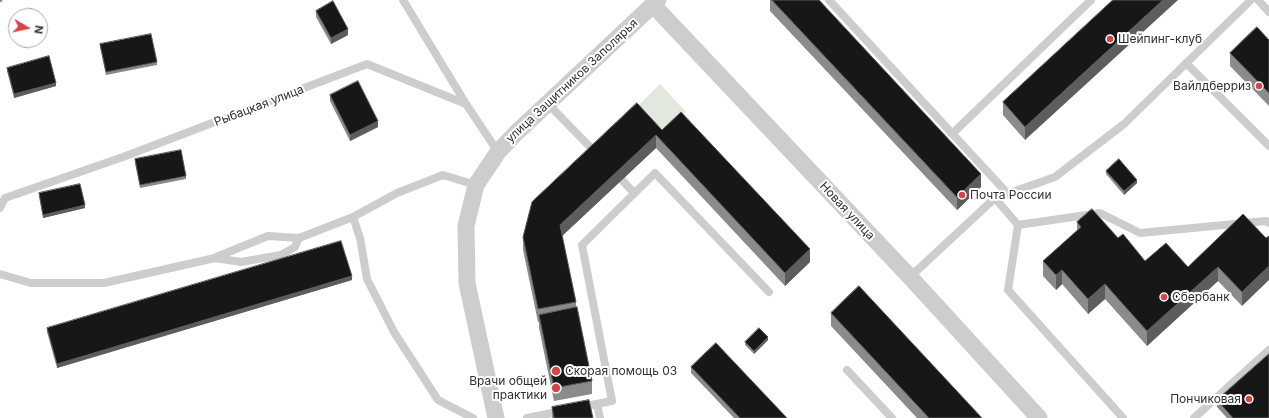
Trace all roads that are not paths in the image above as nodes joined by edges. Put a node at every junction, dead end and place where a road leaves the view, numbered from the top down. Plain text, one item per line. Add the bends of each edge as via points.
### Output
1 (403, 0) edge
2 (829, 0) edge
3 (1091, 0) edge
4 (1251, 0) edge
5 (1258, 0) edge
6 (655, 3) edge
7 (1269, 12) edge
8 (1186, 63) junction
9 (547, 102) junction
10 (466, 104) junction
11 (952, 134) junction
12 (1269, 146) edge
13 (498, 152) junction
14 (596, 153) edge
15 (622, 180) edge
16 (476, 185) junction
17 (634, 193) junction
18 (1008, 194) junction
19 (995, 198) junction
20 (0, 208) edge
21 (353, 217) junction
22 (1269, 223) edge
23 (1018, 225) junction
24 (299, 238) junction
25 (215, 258) junction
26 (0, 274) edge
27 (910, 277) junction
28 (769, 292) dead end
29 (1269, 350) edge
30 (847, 370) dead end
31 (597, 404) junction
32 (473, 418) edge
33 (496, 418) edge
34 (527, 418) edge
35 (600, 418) edge
36 (892, 418) edge
37 (1039, 418) edge
38 (1123, 418) edge
39 (1194, 418) edge

1 - 10 lane
2 - 11 lane
3 - 11 lane
4 - 8 lane
5 - 7 lane
6 - 9 street, улица Защитников Заполярья
6 - 27 street, Новая улица
8 - 12 lane
8 - 18 lane via 1124,124 1055,177
9 - 13 street, улица Защитников Заполярья
9 - 14 lane
10 - 13 lane
10 - 20 lane, Рыбацкая улица via 367,64 123,157 5,198
11 - 18 lane
13 - 16 street, улица Защитников Заполярья
15 - 17 lane
16 - 21 lane via 443,175 397,193
16 - 33 street, улица Защитников Заполярья via 466,226 467,283
17 - 28 lane via 655,173
17 - 31 lane via 582,245 612,401
18 - 19 lane
19 - 23 lane
19 - 27 lane
21 - 24 lane
21 - 32 lane via 360,238 367,279 394,332 438,400
22 - 23 lane via 1266,221 1140,233 1100,213
23 - 38 lane via 1008,290
24 - 25 lane via 268,236
24 - 25 lane via 295,247 281,255 241,262
25 - 26 lane via 104,283 31,283
27 - 37 street, Новая улица
29 - 39 lane
30 - 36 lane
31 - 34 lane
31 - 35 lane

